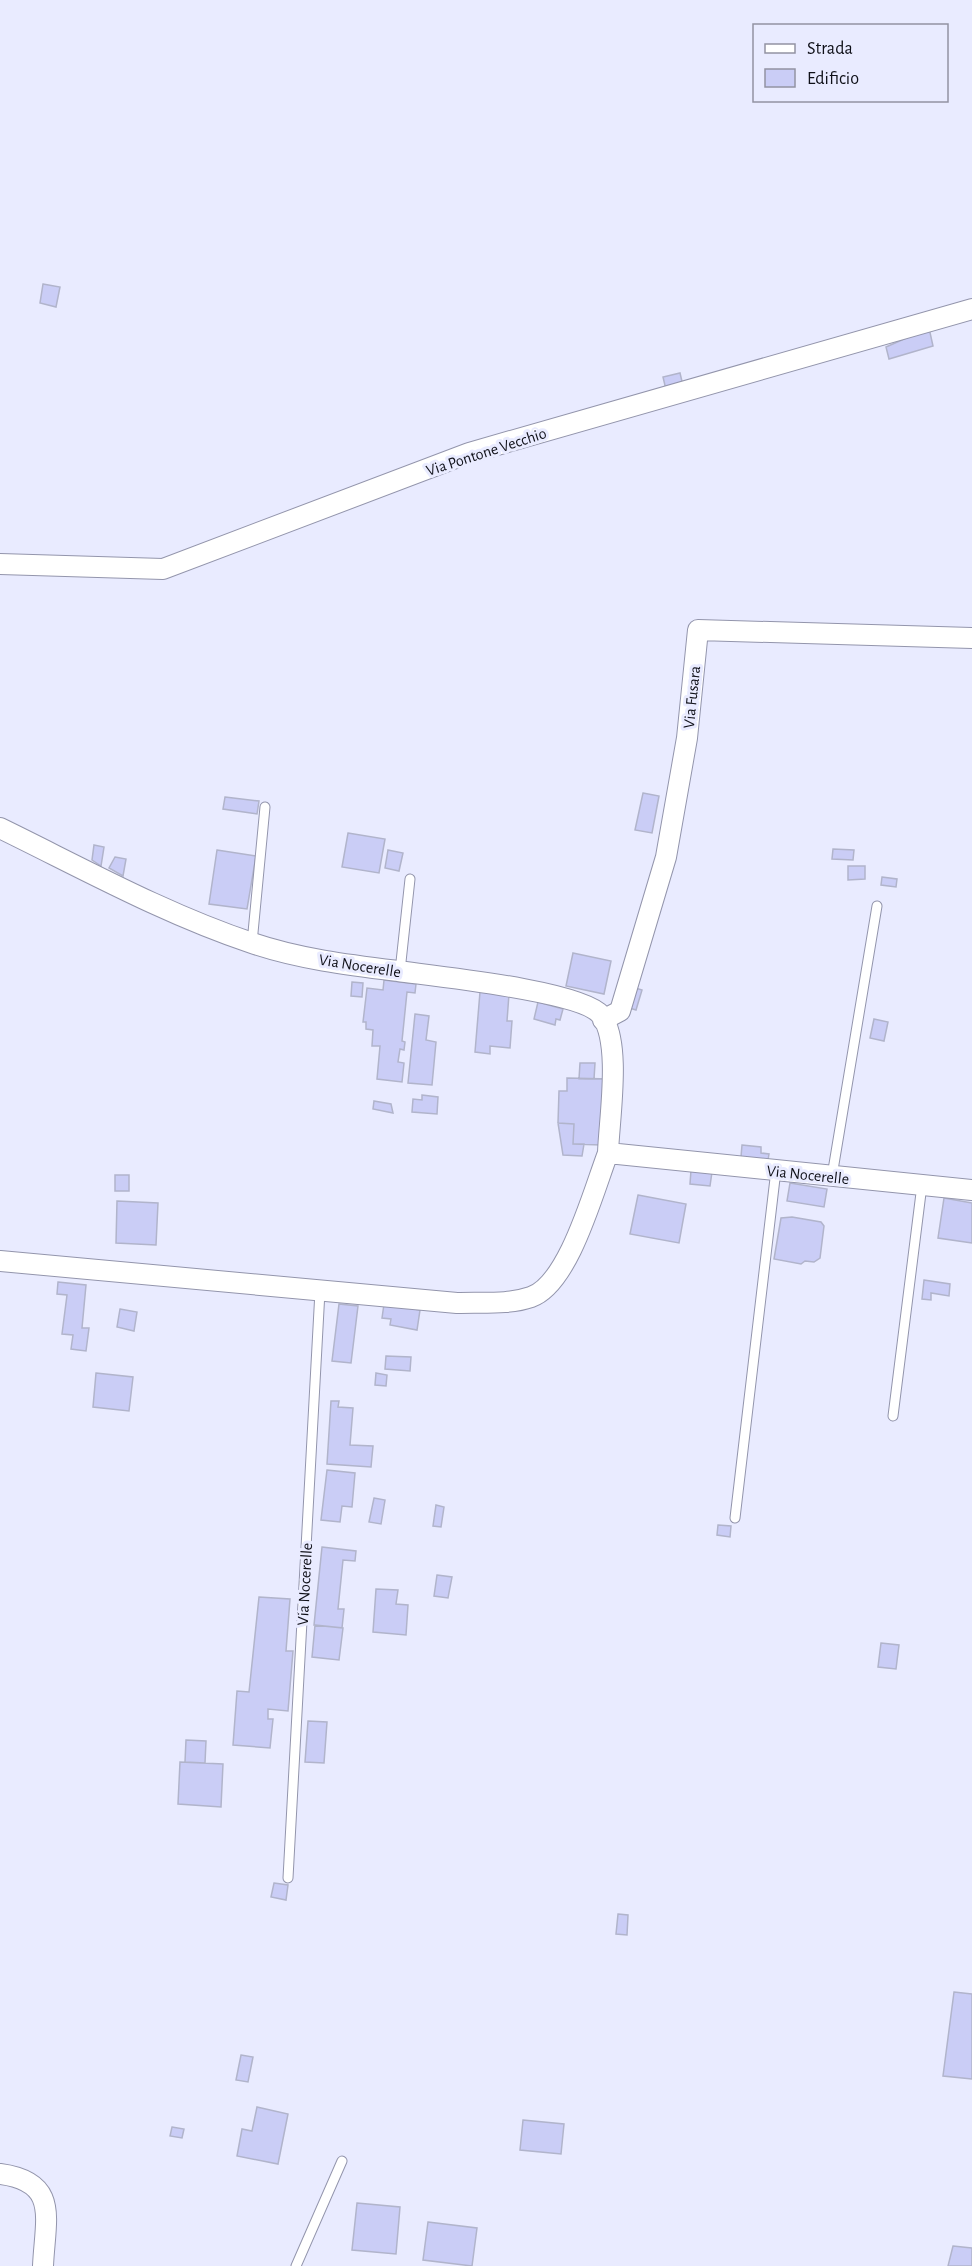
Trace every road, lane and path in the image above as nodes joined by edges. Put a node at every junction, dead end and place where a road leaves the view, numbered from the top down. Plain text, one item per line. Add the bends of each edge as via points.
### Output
1 (972, 309) edge
2 (0, 564) edge
3 (972, 638) edge
4 (265, 807) dead end
5 (0, 828) edge
6 (410, 879) dead end
7 (877, 906) dead end
8 (252, 943) junction
9 (400, 972) junction
10 (603, 1020) junction
11 (608, 1153) junction
12 (776, 1170) junction
13 (832, 1176) junction
14 (922, 1185) junction
15 (972, 1190) edge
16 (0, 1260) edge
17 (320, 1290) junction
18 (893, 1416) dead end
19 (735, 1518) dead end
20 (288, 1878) dead end
21 (342, 2161) dead end
22 (0, 2174) edge
23 (43, 2266) edge
24 (296, 2266) edge

1 - 2 street, Via Pontone Vecchio via 468,453 163,569
3 - 10 street, Via Fusara via 698,630 687,738 666,857 620,1011
4 - 8 lane
5 - 8 street, Via Nocerelle via 147,899
6 - 9 lane
7 - 13 lane
8 - 9 street, Via Nocerelle via 327,962
9 - 10 street, Via Nocerelle via 574,999 601,1014
10 - 11 street via 612,1043
11 - 12 street, Via Nocerelle
11 - 17 street via 565,1264 554,1281 534,1296 513,1302 457,1303
12 - 13 street, Via Nocerelle
12 - 19 lane
13 - 14 street, Via Nocerelle
14 - 15 street, Via Nocerelle
14 - 18 lane
16 - 17 street
17 - 20 lane, Via Nocerelle
21 - 24 lane
22 - 23 street via 21,2176 38,2186 45,2203

